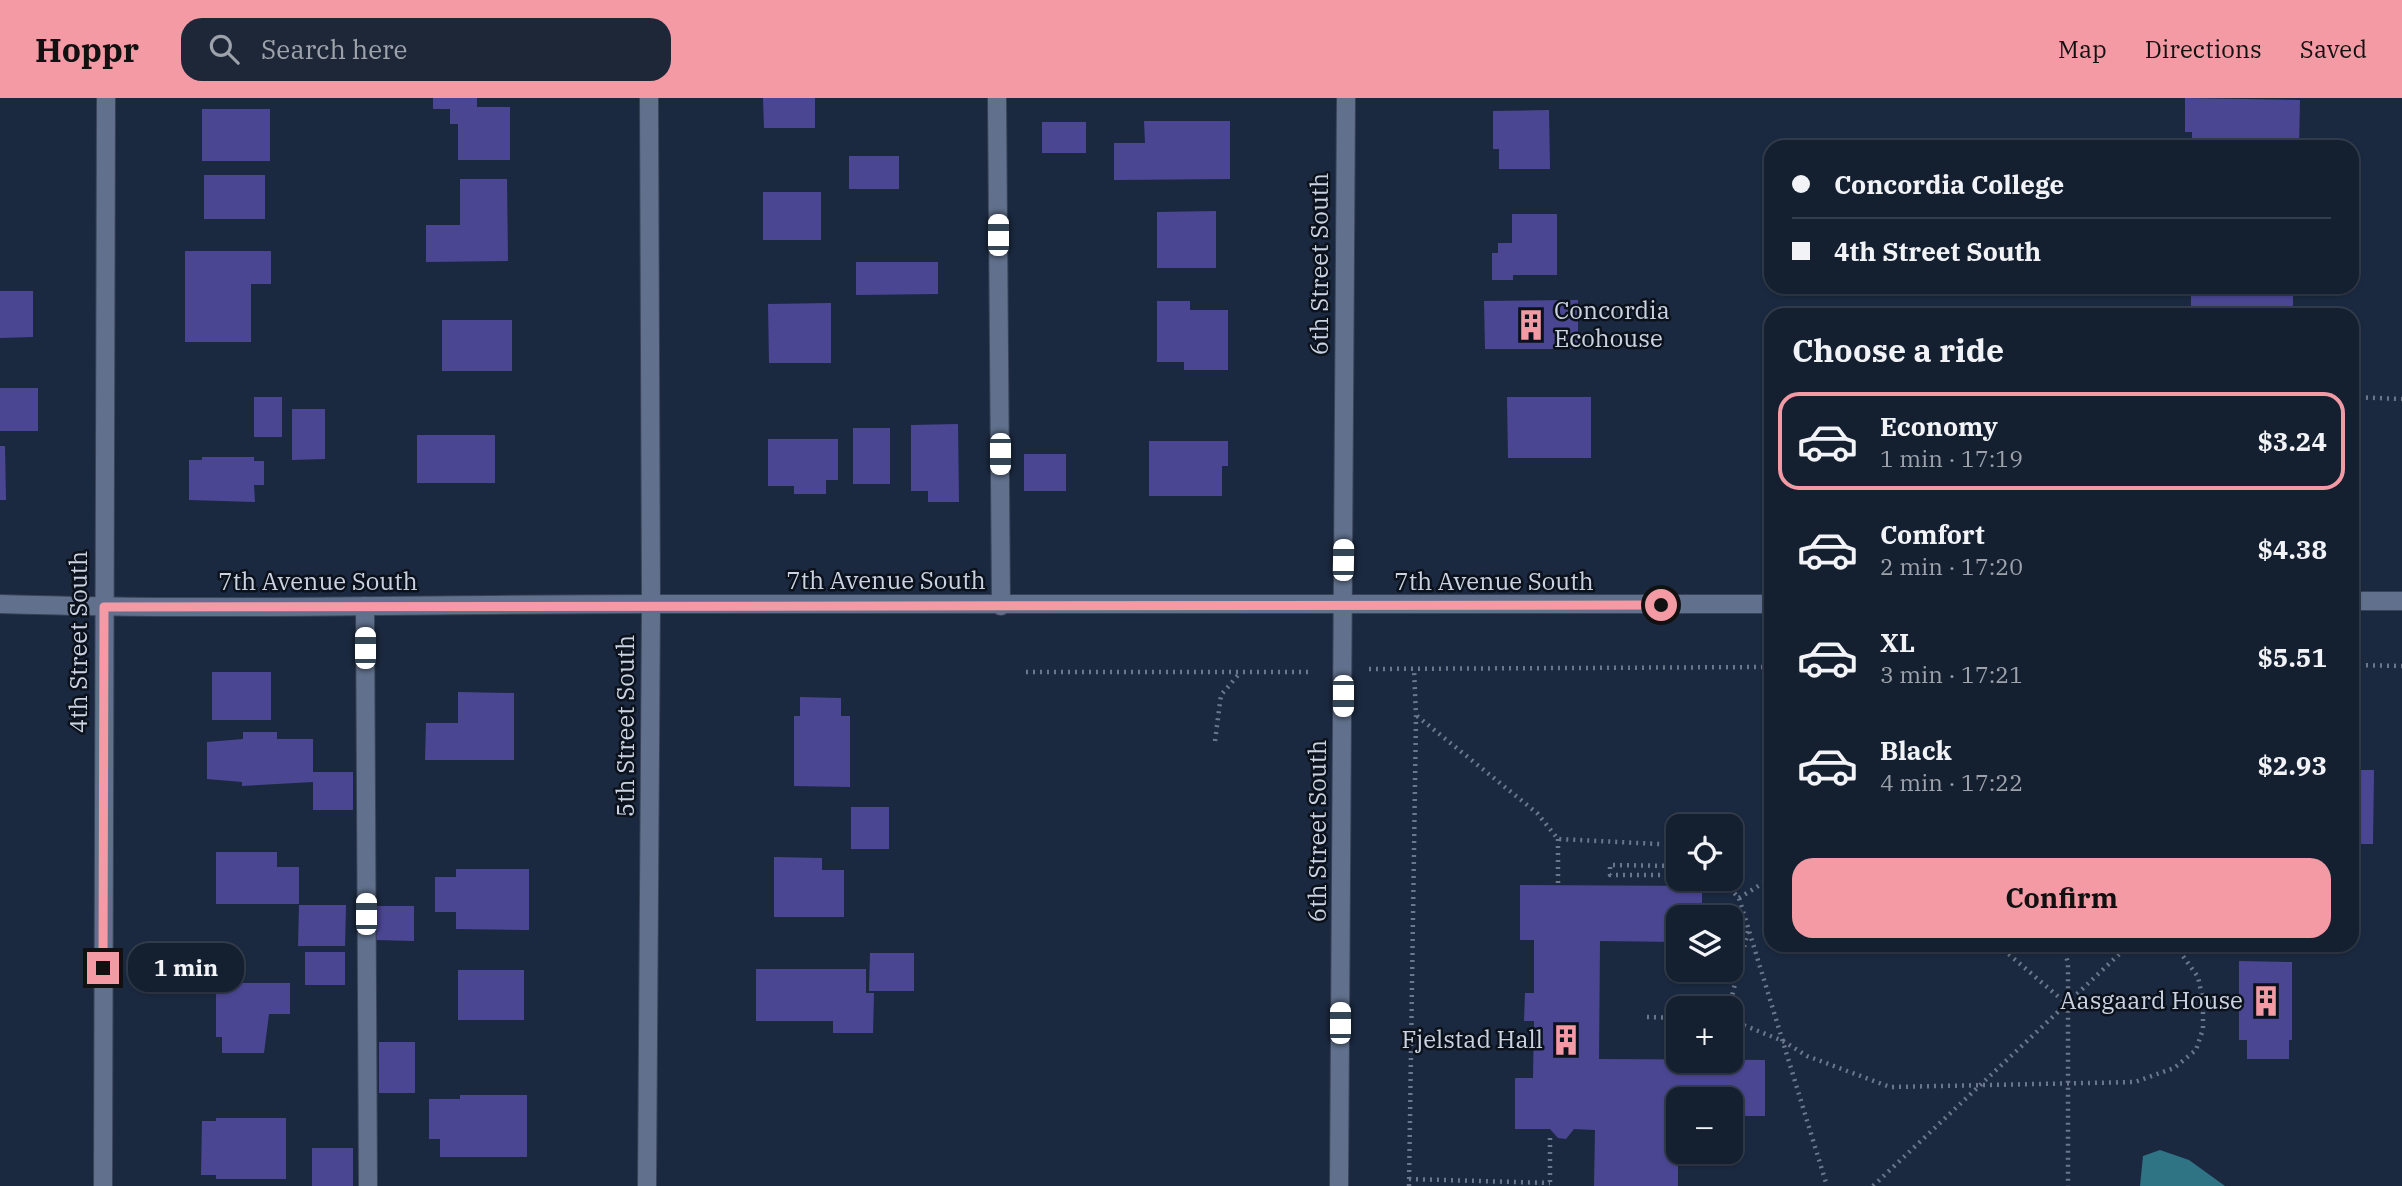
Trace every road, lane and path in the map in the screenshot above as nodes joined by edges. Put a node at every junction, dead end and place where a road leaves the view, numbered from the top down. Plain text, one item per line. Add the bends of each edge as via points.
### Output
1 (106, 98) edge
2 (649, 98) edge
3 (997, 98) edge
4 (1346, 98) edge
5 (2359, 397) edge
6 (2402, 399) edge
7 (2359, 601) edge
8 (2402, 601) edge
9 (0, 604) edge
10 (651, 604) junction
11 (1764, 604) edge
12 (365, 606) junction
13 (1001, 606) junction
14 (104, 607) junction
15 (1342, 608) junction
16 (2359, 665) edge
17 (2402, 666) edge
18 (1764, 667) edge
19 (1343, 669) junction
20 (1414, 670) junction
21 (1026, 671) dead end
22 (1240, 673) junction
23 (1416, 716) junction
24 (1215, 741) dead end
25 (1558, 839) junction
26 (1666, 844) edge
27 (1666, 866) edge
28 (1666, 877) edge
29 (1764, 882) edge
30 (1558, 885) dead end
31 (1732, 891) edge
32 (1739, 898) junction
33 (1749, 929) junction
34 (2006, 952) edge
35 (2065, 952) edge
36 (2122, 952) edge
37 (2180, 952) edge
38 (1732, 996) edge
39 (2203, 1002) junction
40 (2228, 1002) dead end
41 (2068, 1005) junction
42 (1647, 1017) dead end
43 (1666, 1018) edge
44 (1743, 1025) edge
45 (1783, 1041) junction
46 (2067, 1084) junction
47 (1979, 1086) junction
48 (1550, 1138) dead end
49 (1409, 1179) junction
50 (1550, 1185) edge
51 (103, 1186) edge
52 (368, 1186) edge
53 (647, 1186) edge
54 (1339, 1186) edge
55 (1409, 1186) edge
56 (1827, 1186) edge
57 (1873, 1186) edge
58 (2068, 1186) edge

1 - 14 street, 4th Street South
2 - 10 street, 5th Street South
3 - 13 street
4 - 15 street, 6th Street South
5 - 6 path
7 - 8 street
9 - 14 street, 7th Avenue South
10 - 12 street, 7th Avenue South
10 - 13 street, 7th Avenue South
10 - 53 street, 5th Street South
11 - 15 street, 7th Avenue South
12 - 14 street, 7th Avenue South
12 - 52 street
13 - 15 street, 7th Avenue South
14 - 51 street, 4th Street South
15 - 19 street, 6th Street South
16 - 17 path
18 - 20 path
19 - 20 path
19 - 22 path
19 - 54 street, 6th Street South
20 - 23 path
21 - 22 path
22 - 24 path via 1221,695
23 - 25 path via 1537,813
23 - 49 path
25 - 26 path
25 - 30 path
27 - 28 path via 1610,865 1610,875
29 - 32 path
31 - 32 path
32 - 33 path
33 - 38 path
33 - 45 path
34 - 41 path
35 - 41 path
36 - 41 path
37 - 39 path via 2198,977
39 - 40 path
39 - 46 path via 2203,1029 2196,1050 2174,1068 2134,1082
41 - 46 path
41 - 47 path
42 - 43 path
44 - 45 path
45 - 47 path via 1807,1056 1890,1087
45 - 56 path
46 - 47 path
46 - 58 path
47 - 57 path
48 - 50 path
49 - 50 path
49 - 55 path

